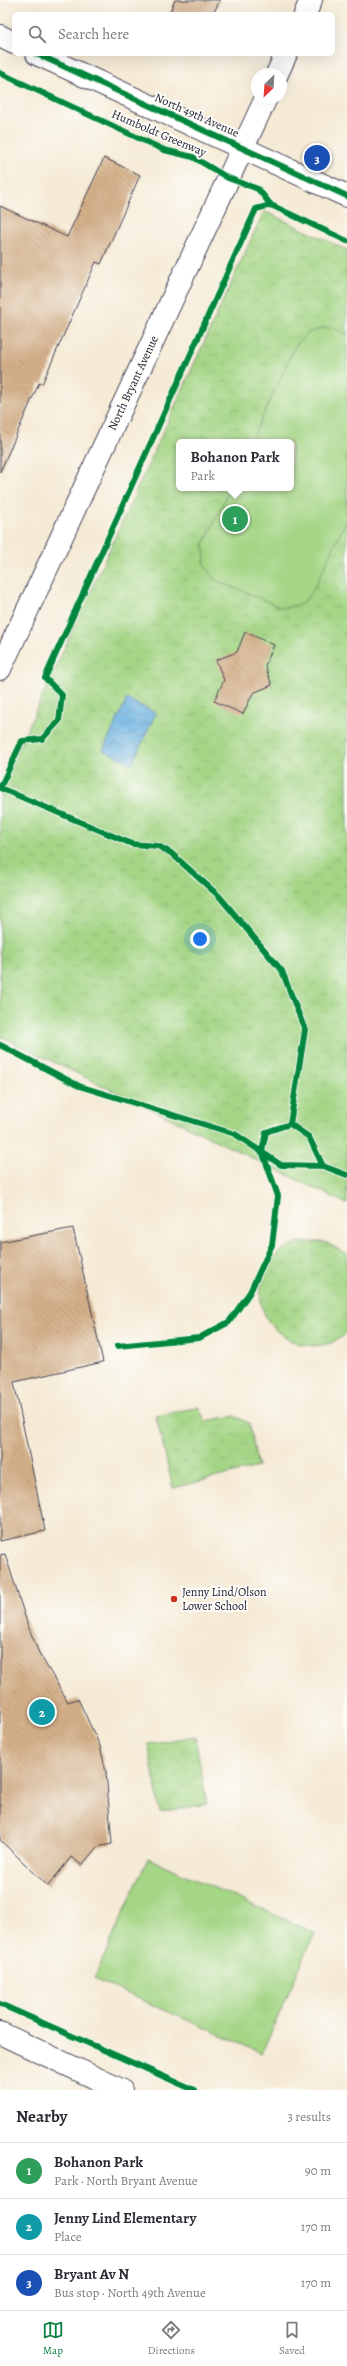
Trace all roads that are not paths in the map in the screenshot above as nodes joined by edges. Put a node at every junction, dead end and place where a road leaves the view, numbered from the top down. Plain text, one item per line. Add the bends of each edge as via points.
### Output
1 (311, 0) edge
2 (306, 12) edge
3 (0, 36) edge
4 (12, 42) edge
5 (41, 56) edge
6 (285, 56) edge
7 (280, 68) edge
8 (263, 104) edge
9 (243, 148) junction
10 (347, 196) edge
11 (0, 669) edge
12 (0, 2033) edge
13 (121, 2090) edge

1 - 2 street
3 - 4 street
5 - 9 street, North 49th Avenue
6 - 7 street
8 - 9 street, North Bryant Avenue
9 - 10 street, North 49th Avenue
9 - 11 street, North Bryant Avenue
12 - 13 street

